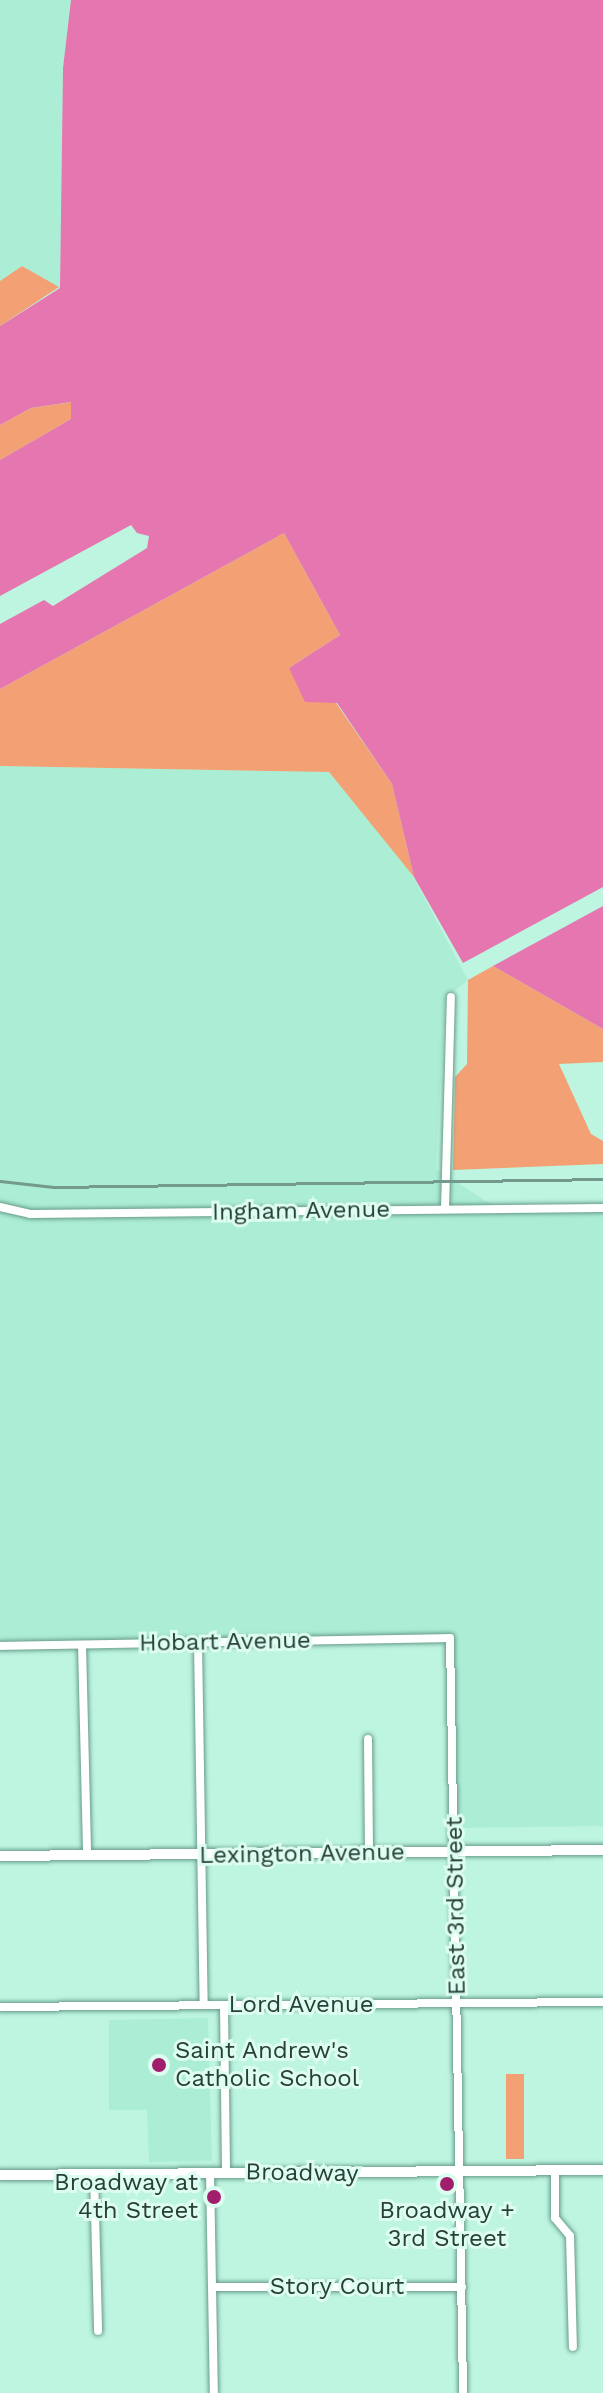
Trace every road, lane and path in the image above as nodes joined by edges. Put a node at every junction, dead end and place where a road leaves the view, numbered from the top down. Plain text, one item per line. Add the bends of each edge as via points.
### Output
1 (451, 997) dead end
2 (0, 1207) edge
3 (603, 1208) edge
4 (445, 1209) junction
5 (450, 1638) joint
6 (198, 1643) junction
7 (82, 1645) junction
8 (0, 1646) edge
9 (368, 1739) dead end
10 (603, 1850) edge
11 (455, 1852) junction
12 (369, 1853) junction
13 (87, 1855) junction
14 (201, 1855) junction
15 (0, 1856) edge
16 (603, 2002) edge
17 (458, 2004) junction
18 (204, 2005) junction
19 (224, 2006) junction
20 (0, 2007) edge
21 (555, 2170) junction
22 (603, 2170) edge
23 (210, 2172) junction
24 (226, 2172) junction
25 (460, 2173) junction
26 (94, 2174) junction
27 (0, 2175) edge
28 (212, 2287) junction
29 (462, 2287) junction
30 (98, 2331) dead end
31 (573, 2347) dead end
32 (214, 2393) edge
33 (463, 2393) edge

1 - 4 street
2 - 4 street, Ingham Avenue via 30,1214
3 - 4 street, Ingham Avenue
5 - 6 street, Hobart Avenue
5 - 11 street, East 3rd Street
6 - 7 street, Hobart Avenue
6 - 14 street
7 - 8 street, Hobart Avenue
7 - 13 street
9 - 12 street
10 - 11 street, Lexington Avenue
11 - 12 street, Lexington Avenue
11 - 17 street, East 3rd Street
12 - 14 street, Lexington Avenue
13 - 14 street, Lexington Avenue
13 - 15 street, Lexington Avenue
14 - 18 street
16 - 17 street, Lord Avenue
17 - 19 street, Lord Avenue
17 - 25 street, East 3rd Street
18 - 19 street, Lord Avenue
18 - 20 street, Lord Avenue
19 - 24 street
21 - 22 street, Broadway
21 - 25 street, Broadway
21 - 31 street via 555,2218 570,2236
23 - 24 street, Broadway
23 - 26 street, Broadway
23 - 28 street
24 - 25 street, Broadway
25 - 29 street, East 3rd Street
26 - 27 street, Broadway
26 - 30 street
28 - 29 street, Story Court
28 - 32 street
29 - 33 street, East 3rd Street

